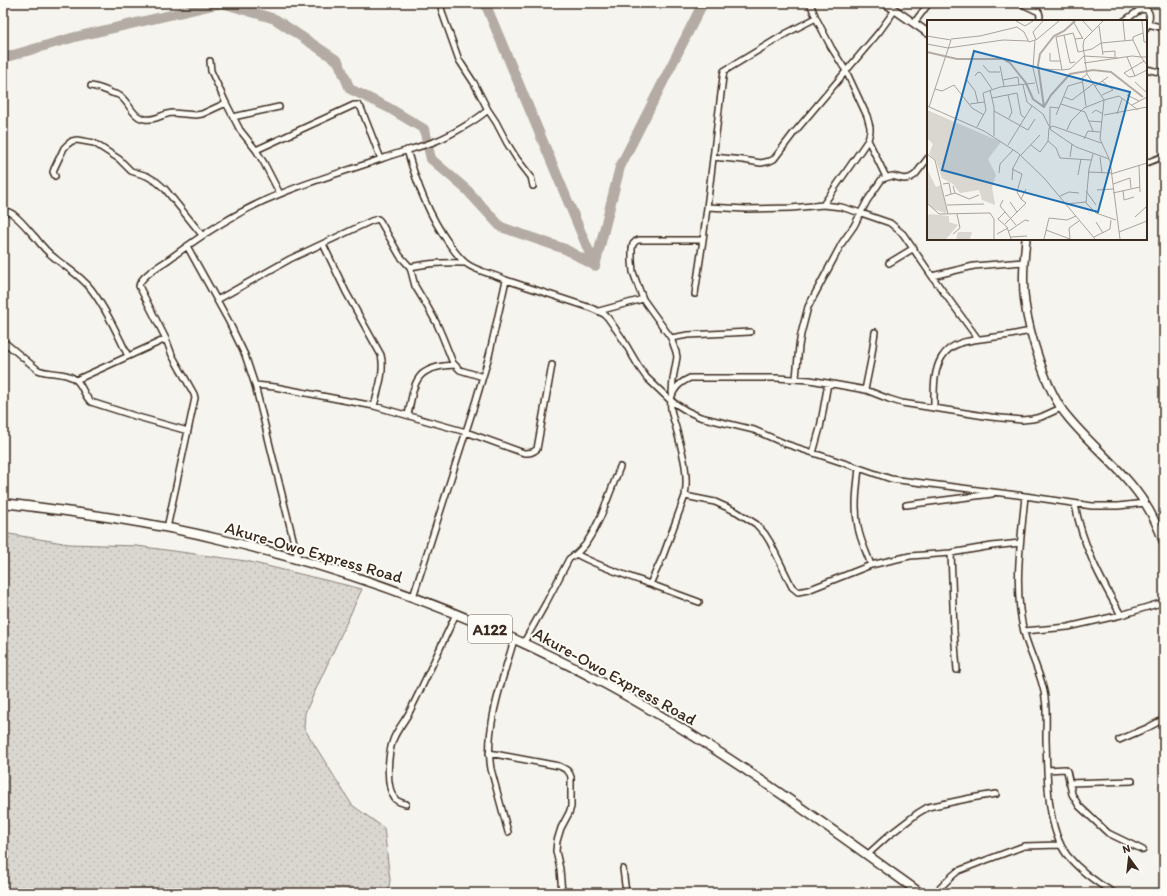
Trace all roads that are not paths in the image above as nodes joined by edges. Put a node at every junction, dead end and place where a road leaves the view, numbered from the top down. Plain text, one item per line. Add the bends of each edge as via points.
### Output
1 (440, 3) edge
2 (810, 3) edge
3 (886, 3) edge
4 (928, 3) edge
5 (1020, 3) edge
6 (895, 10) junction
7 (816, 18) junction
8 (1039, 20) edge
9 (1125, 20) edge
10 (914, 23) junction
11 (1147, 26) edge
12 (1164, 28) edge
13 (927, 32) edge
14 (210, 61) dead end
15 (1147, 69) edge
16 (846, 71) junction
17 (1164, 73) edge
18 (91, 86) dead end
19 (226, 103) junction
20 (279, 107) dead end
21 (488, 110) junction
22 (233, 117) junction
23 (868, 140) junction
24 (256, 150) junction
25 (407, 150) junction
26 (1164, 156) edge
27 (714, 157) junction
28 (381, 159) junction
29 (927, 159) edge
30 (1147, 163) edge
31 (55, 176) dead end
32 (886, 177) junction
33 (532, 186) dead end
34 (280, 194) junction
35 (823, 205) junction
36 (707, 208) junction
37 (3, 211) edge
38 (861, 212) junction
39 (202, 235) junction
40 (703, 240) junction
41 (1026, 240) edge
42 (323, 244) junction
43 (186, 246) junction
44 (914, 248) junction
45 (1024, 262) junction
46 (465, 263) junction
47 (889, 263) dead end
48 (410, 267) junction
49 (932, 276) junction
50 (506, 280) junction
51 (695, 294) dead end
52 (643, 299) junction
53 (217, 300) junction
54 (599, 311) junction
55 (1031, 330) junction
56 (750, 332) dead end
57 (875, 332) dead end
58 (670, 338) junction
59 (166, 339) junction
60 (978, 339) junction
61 (3, 341) edge
62 (128, 356) junction
63 (454, 365) junction
64 (552, 365) dead end
65 (483, 377) junction
66 (796, 378) junction
67 (76, 380) junction
68 (828, 383) junction
69 (255, 385) junction
70 (865, 390) junction
71 (672, 395) junction
72 (671, 401) junction
73 (374, 406) junction
74 (934, 408) junction
75 (1061, 408) junction
76 (408, 415) junction
77 (188, 431) junction
78 (466, 432) junction
79 (812, 453) junction
80 (620, 467) dead end
81 (859, 468) junction
82 (999, 493) junction
83 (685, 496) junction
84 (1025, 496) junction
85 (3, 503) edge
86 (1145, 503) junction
87 (1075, 504) junction
88 (906, 505) dead end
89 (167, 528) junction
90 (1020, 543) junction
91 (1164, 543) edge
92 (951, 553) junction
93 (576, 554) junction
94 (298, 559) junction
95 (871, 565) junction
96 (650, 584) junction
97 (413, 597) junction
98 (699, 602) dead end
99 (1164, 602) edge
100 (456, 614) junction
101 (1121, 615) junction
102 (1024, 631) junction
103 (514, 640) junction
104 (523, 644) junction
105 (957, 670) dead end
106 (1164, 719) edge
107 (1119, 740) dead end
108 (489, 753) junction
109 (1047, 770) junction
110 (1132, 781) dead end
111 (1069, 783) junction
112 (996, 794) dead end
113 (406, 804) dead end
114 (508, 832) dead end
115 (1061, 845) junction
116 (1143, 850) dead end
117 (867, 855) junction
118 (623, 869) dead end
119 (562, 893) edge
120 (626, 893) edge
121 (920, 893) edge
122 (935, 893) edge
123 (1114, 893) edge

1 - 21 street via 459,60
2 - 7 street
3 - 6 main road
4 - 10 street
5 - 8 street via 1038,12
6 - 10 main road
6 - 16 street
7 - 16 street
7 - 27 street via 724,71
9 - 11 street via 1144,9 1150,13
10 - 13 main road
11 - 12 street
14 - 19 street via 211,71
15 - 17 street
16 - 23 street via 867,116 870,127
16 - 27 street via 774,159 761,162
18 - 19 street via 120,96 142,119 153,119 168,113 202,114
19 - 22 street
20 - 22 street
21 - 25 street via 437,141
21 - 33 street via 517,159 531,177
22 - 24 street
23 - 32 street
23 - 35 street
24 - 28 street via 358,105
24 - 34 street
25 - 28 street
25 - 46 street via 414,175 431,215 442,234
26 - 30 street
27 - 36 street
28 - 34 street
29 - 32 street via 910,178
31 - 39 street via 54,169 68,144 77,140 94,143 119,159 131,171 157,182
32 - 38 street via 882,179
34 - 39 street
35 - 36 street via 792,208
35 - 38 street
36 - 40 street
37 - 62 street via 10,212 48,253 83,279 104,308
38 - 44 street via 890,223
38 - 66 street via 808,307 800,340
39 - 43 street
40 - 51 street
40 - 52 street via 636,241 632,249 633,272
41 - 45 main road
42 - 48 street via 378,219 400,256
42 - 53 street via 290,259
42 - 73 street via 381,355 383,369
43 - 53 street
43 - 59 street via 139,283
44 - 47 street
44 - 49 street
45 - 49 street via 974,266
45 - 55 main road via 1025,302
46 - 48 street via 442,262
46 - 50 street
48 - 63 street via 415,286 437,324
49 - 60 street
50 - 54 street
50 - 65 street
52 - 54 street
52 - 58 street
53 - 69 street via 245,355
54 - 72 street via 622,338 638,367
55 - 60 street
55 - 75 main road via 1047,381
56 - 58 street
57 - 70 street
58 - 71 street via 676,352
59 - 62 street
59 - 77 street via 195,398
60 - 74 street via 953,346 941,358 936,375
61 - 67 street via 38,370 55,372
62 - 67 street
63 - 65 street via 460,370
63 - 76 street via 431,368 418,379
64 - 78 street via 537,449 534,452 524,453
65 - 78 street
66 - 68 street
66 - 71 street via 690,378 683,381
67 - 77 street via 91,402
68 - 70 street
68 - 79 street via 820,428
69 - 73 street
69 - 94 street
70 - 74 street via 890,399
71 - 72 street
72 - 79 street via 700,417 754,430
72 - 83 street via 685,459
73 - 76 street
74 - 75 street via 1022,420 1041,417
75 - 86 main road via 1119,470
76 - 78 street
77 - 89 street
78 - 97 street
79 - 81 street
80 - 93 street via 596,526
81 - 82 street via 891,479
81 - 95 street via 857,520
82 - 84 street
82 - 88 street
83 - 95 street via 715,502 756,524 770,542 792,587 798,592
83 - 96 street
84 - 87 street
84 - 90 street
85 - 89 highway, Akure-Owo Express Road / A122 via 78,512
86 - 87 street via 1101,507
86 - 91 main road
87 - 101 street via 1087,549
89 - 94 highway, Akure-Owo Express Road / A122
90 - 92 street
90 - 102 street via 1019,587
92 - 95 street via 910,556
92 - 105 street
93 - 96 street via 612,571
93 - 104 street via 569,559
94 - 97 highway, Akure-Owo Express Road / A122
96 - 98 street
97 - 100 highway, Akure-Owo Express Road / A122
99 - 101 street
100 - 103 highway, Akure-Owo Express Road / A122
100 - 113 street via 393,740 388,772 389,784 395,799
101 - 102 street via 1068,627
102 - 109 street via 1045,696
103 - 104 highway, Akure-Owo Express Road / A122
103 - 108 street via 490,732
104 - 117 highway, Akure-Owo Express Road / A122 via 609,686 730,759
106 - 107 street
108 - 114 street
108 - 119 street via 559,766 570,773 571,807 558,835 556,851
109 - 111 street via 1065,769
109 - 115 street via 1053,819
110 - 111 street
111 - 116 street via 1074,800 1096,823 1114,836
112 - 117 street via 928,807
115 - 122 street via 1024,846 980,862 958,871
115 - 123 street via 1080,869
117 - 121 highway, Akure-Owo Express Road / A122
118 - 120 street

